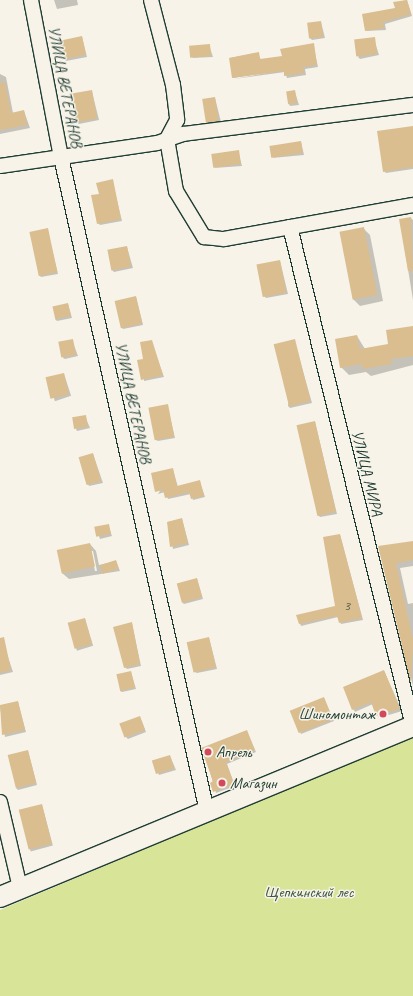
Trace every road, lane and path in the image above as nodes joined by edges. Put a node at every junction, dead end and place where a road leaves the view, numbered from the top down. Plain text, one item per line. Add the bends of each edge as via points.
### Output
1 (31, 0) edge
2 (151, 0) edge
3 (413, 105) edge
4 (167, 139) junction
5 (61, 157) junction
6 (0, 166) edge
7 (413, 205) edge
8 (290, 227) junction
9 (413, 726) edge
10 (0, 802) edge
11 (207, 812) junction
12 (20, 888) junction
13 (0, 896) edge

1 - 5 street, УЛИЦА ВЕТЕРАНОВ
2 - 4 street via 173,85 177,120
3 - 4 street via 183,134
4 - 5 street
4 - 8 street via 176,191 204,237 224,239
5 - 6 street
5 - 11 street, УЛИЦА ВЕТЕРАНОВ
7 - 8 street
8 - 9 street, УЛИЦА МИРА
9 - 11 main road
10 - 12 street
11 - 12 main road
12 - 13 main road

